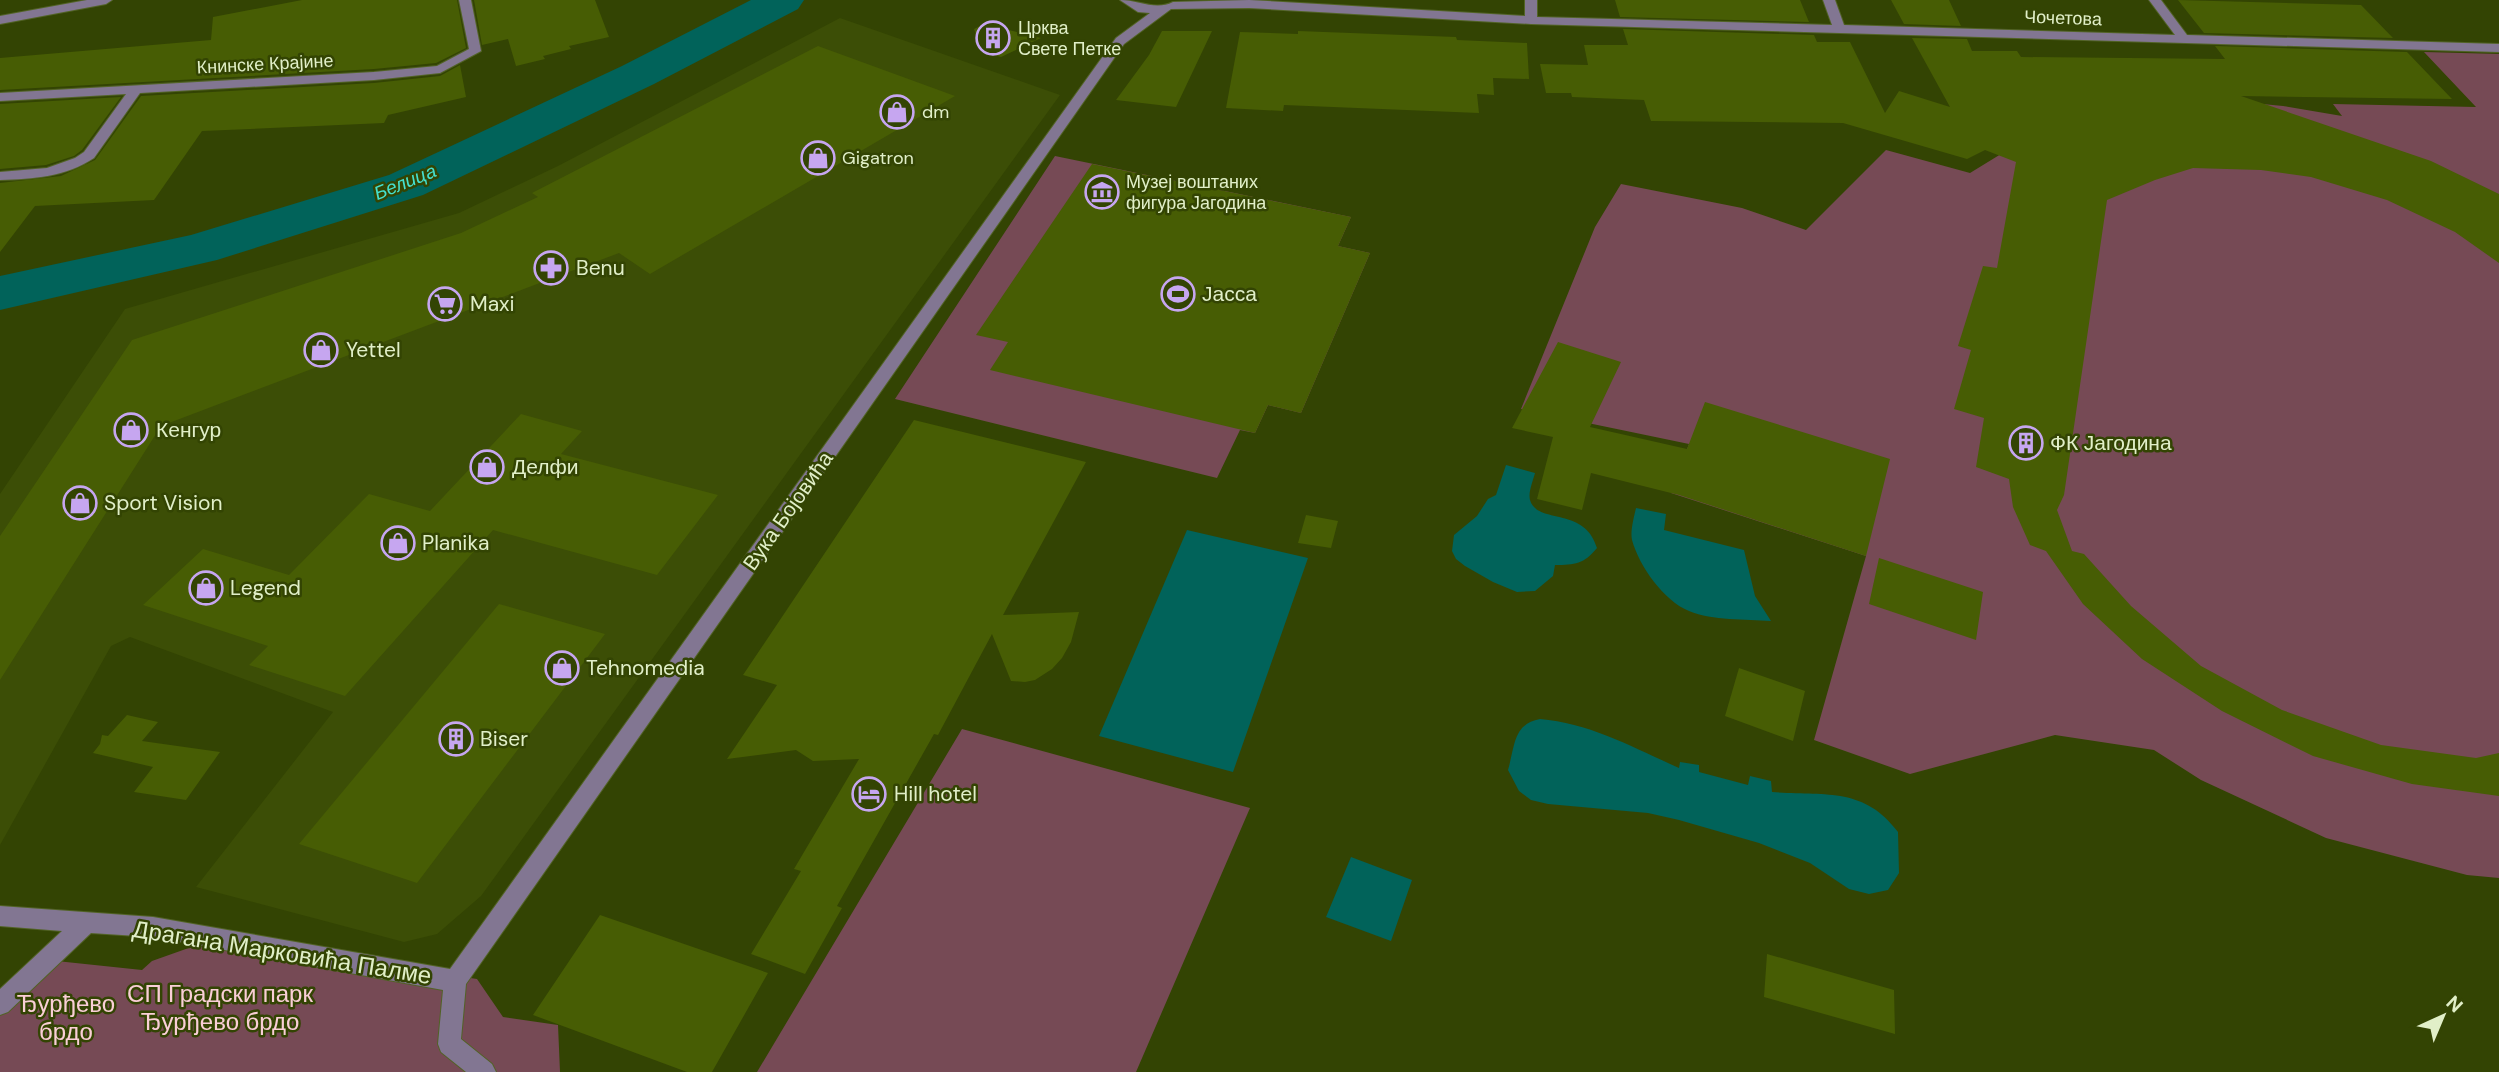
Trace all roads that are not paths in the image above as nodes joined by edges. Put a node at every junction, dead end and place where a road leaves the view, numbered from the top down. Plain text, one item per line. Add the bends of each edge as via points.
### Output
1 (106, 0) edge
2 (465, 0) edge
3 (1232, 0) edge
4 (1531, 0) edge
5 (1829, 0) edge
6 (2155, 0) edge
7 (1126, 2) edge
8 (1280, 3) edge
9 (1249, 4) junction
10 (1172, 5) edge
11 (0, 20) edge
12 (1531, 20) junction
13 (1839, 29) junction
14 (2184, 39) junction
15 (1120, 41) junction
16 (2499, 48) edge
17 (136, 89) junction
18 (0, 97) edge
19 (0, 176) edge
20 (0, 916) edge
21 (88, 922) junction
22 (455, 981) junction
23 (0, 1004) edge
24 (479, 1071) edge

1 - 11 street
2 - 17 street, Книнске Крајине via 475,51 440,69
3 - 9 street, Чочетова
4 - 12 street
5 - 13 street
6 - 14 street
7 - 10 street, Чочетова via 1149,10
7 - 15 street, Вука Бојовића
8 - 9 street, Чочетова
8 - 12 street, Чочетова
9 - 10 street, Чочетова
10 - 15 street, Вука Бојовића
12 - 13 street, Чочетова
13 - 14 street, Чочетова
14 - 16 street, Чочетова
15 - 22 street, Вука Бојовића
17 - 18 street, Книнске Крајине
17 - 19 street via 79,163 63,170
20 - 21 street, Драгана Марковића Палме
21 - 22 street, Драгана Марковића Палме via 153,927
21 - 23 street
22 - 24 street, Драгана Марковића Палме via 449,1044

